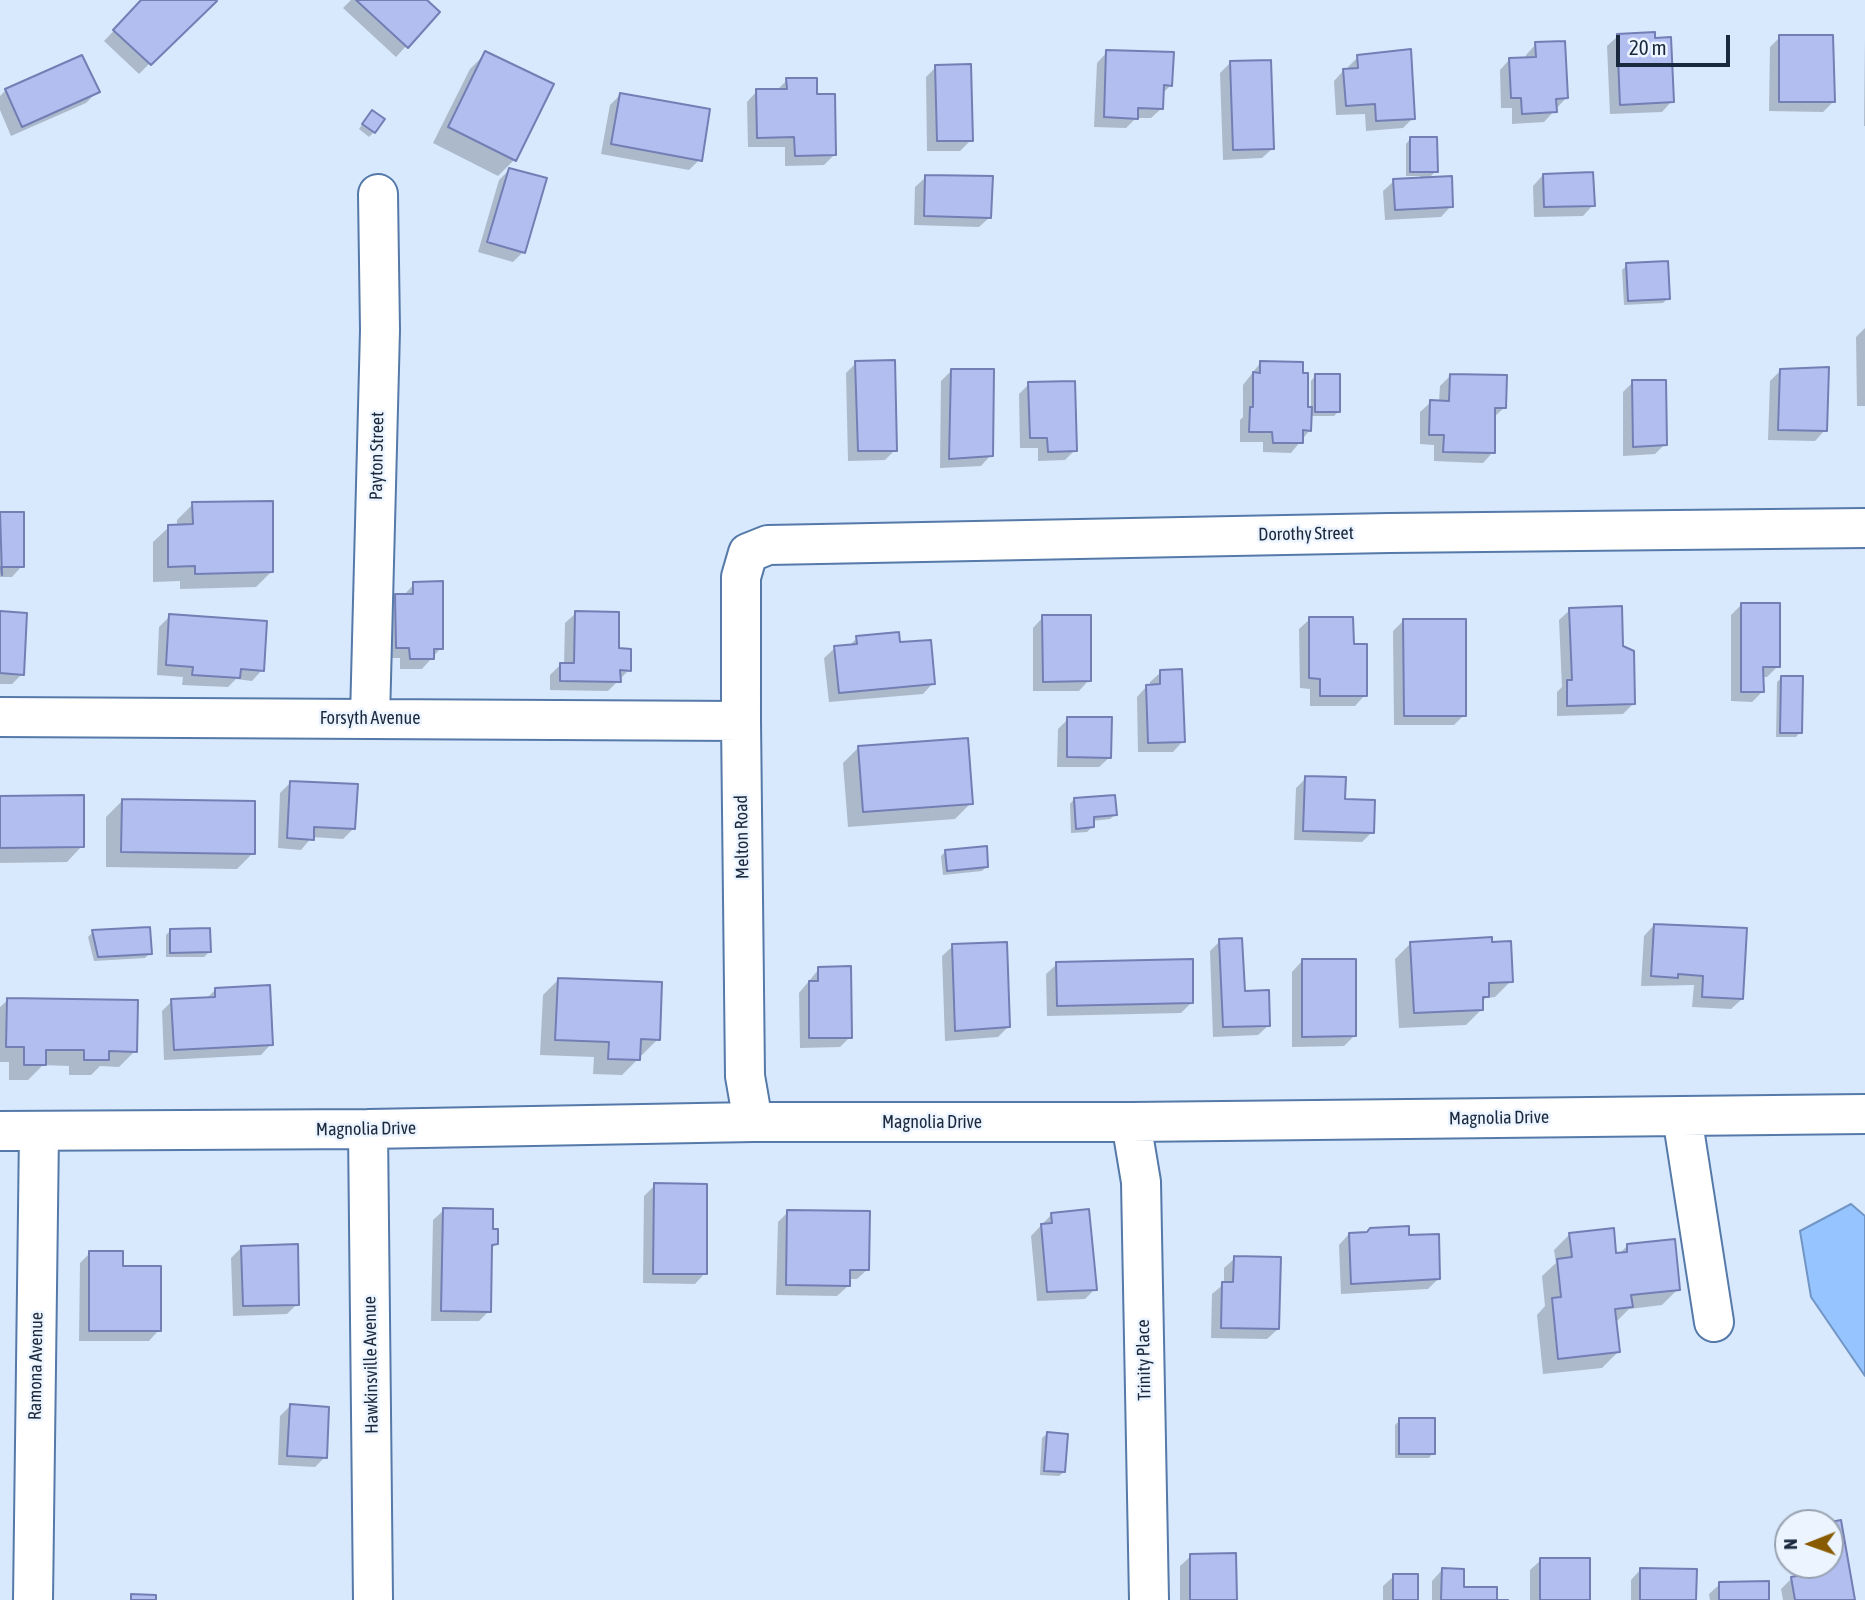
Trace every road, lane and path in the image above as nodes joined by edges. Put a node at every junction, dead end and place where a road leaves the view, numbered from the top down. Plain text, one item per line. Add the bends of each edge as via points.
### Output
1 (378, 194) dead end
2 (1865, 528) edge
3 (748, 553) joint
4 (0, 717) edge
5 (370, 718) junction
6 (741, 721) junction
7 (1865, 1114) edge
8 (1682, 1116) junction
9 (753, 1122) junction
10 (1131, 1122) junction
11 (368, 1129) junction
12 (0, 1131) edge
13 (39, 1132) junction
14 (1714, 1322) dead end
15 (33, 1600) edge
16 (373, 1600) edge
17 (1149, 1600) edge

1 - 5 street, Payton Street via 380,330
2 - 3 street, Dorothy Street via 768,545
3 - 6 street, Melton Road via 741,577
4 - 5 street, Forsyth Avenue
5 - 6 street, Forsyth Avenue
6 - 9 street, Melton Road via 746,1076
7 - 8 street, Magnolia Drive
8 - 10 street, Magnolia Drive
8 - 14 street
9 - 10 street, Magnolia Drive
9 - 11 street, Magnolia Drive
10 - 17 street, Trinity Place via 1141,1182
11 - 13 street, Magnolia Drive
11 - 16 street, Hawkinsville Avenue
12 - 13 street, Magnolia Drive
13 - 15 street, Ramona Avenue

